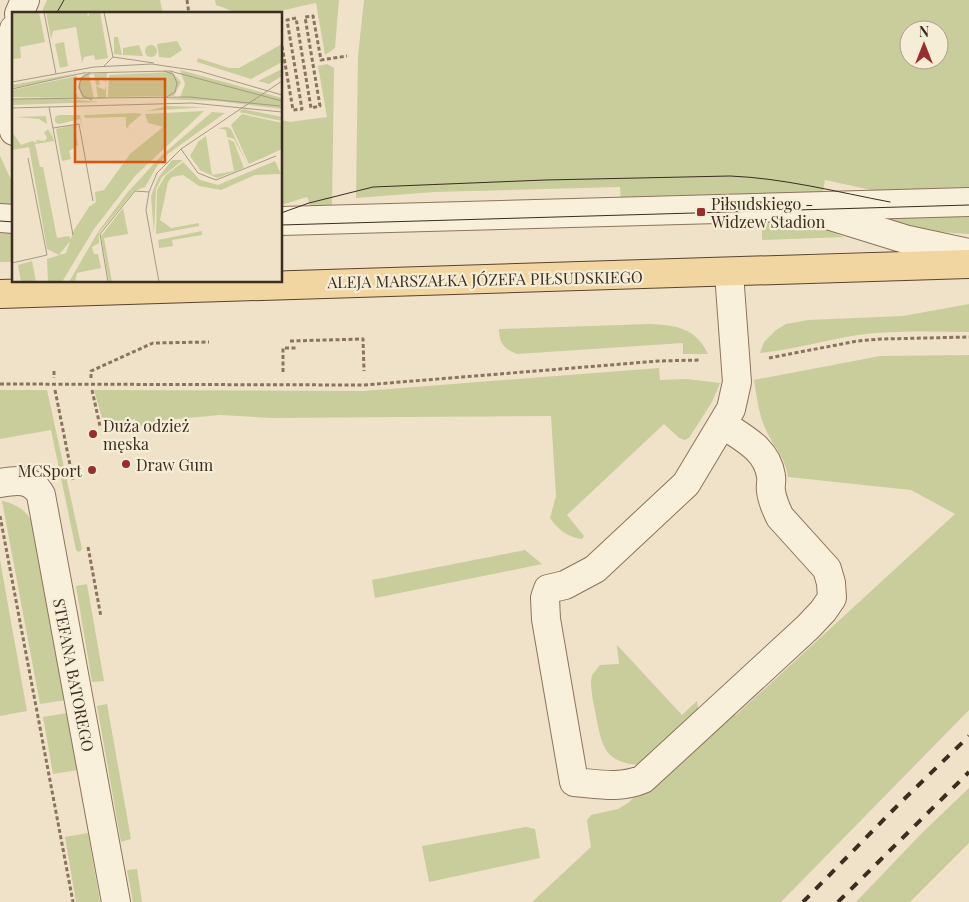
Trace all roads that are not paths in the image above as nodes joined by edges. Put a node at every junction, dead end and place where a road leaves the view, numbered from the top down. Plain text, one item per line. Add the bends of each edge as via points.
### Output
1 (24, 0) edge
2 (20, 12) edge
3 (12, 36) edge
4 (12, 122) edge
5 (969, 202) edge
6 (770, 208) junction
7 (282, 221) edge
8 (969, 253) edge
9 (969, 264) edge
10 (729, 273) junction
11 (0, 294) edge
12 (722, 424) junction
13 (0, 483) edge
14 (116, 902) edge

1 - 2 street
3 - 4 street via 6,76
5 - 6 street
6 - 7 street
6 - 8 street via 824,214 908,240
9 - 10 main road, ALEJA MARSZAŁKA JÓZEFA PIŁSUDSKIEGO
10 - 11 main road, ALEJA MARSZAŁKA JÓZEFA PIŁSUDSKIEGO
10 - 12 street via 737,382 731,409
12 - 12 street via 686,484 595,568 565,585 548,589 546,619 574,782 620,786 643,779 808,627 832,598 827,569 780,517 775,507 764,456
13 - 14 street, STEFANA BATOREGO via 19,480 33,484 40,495

